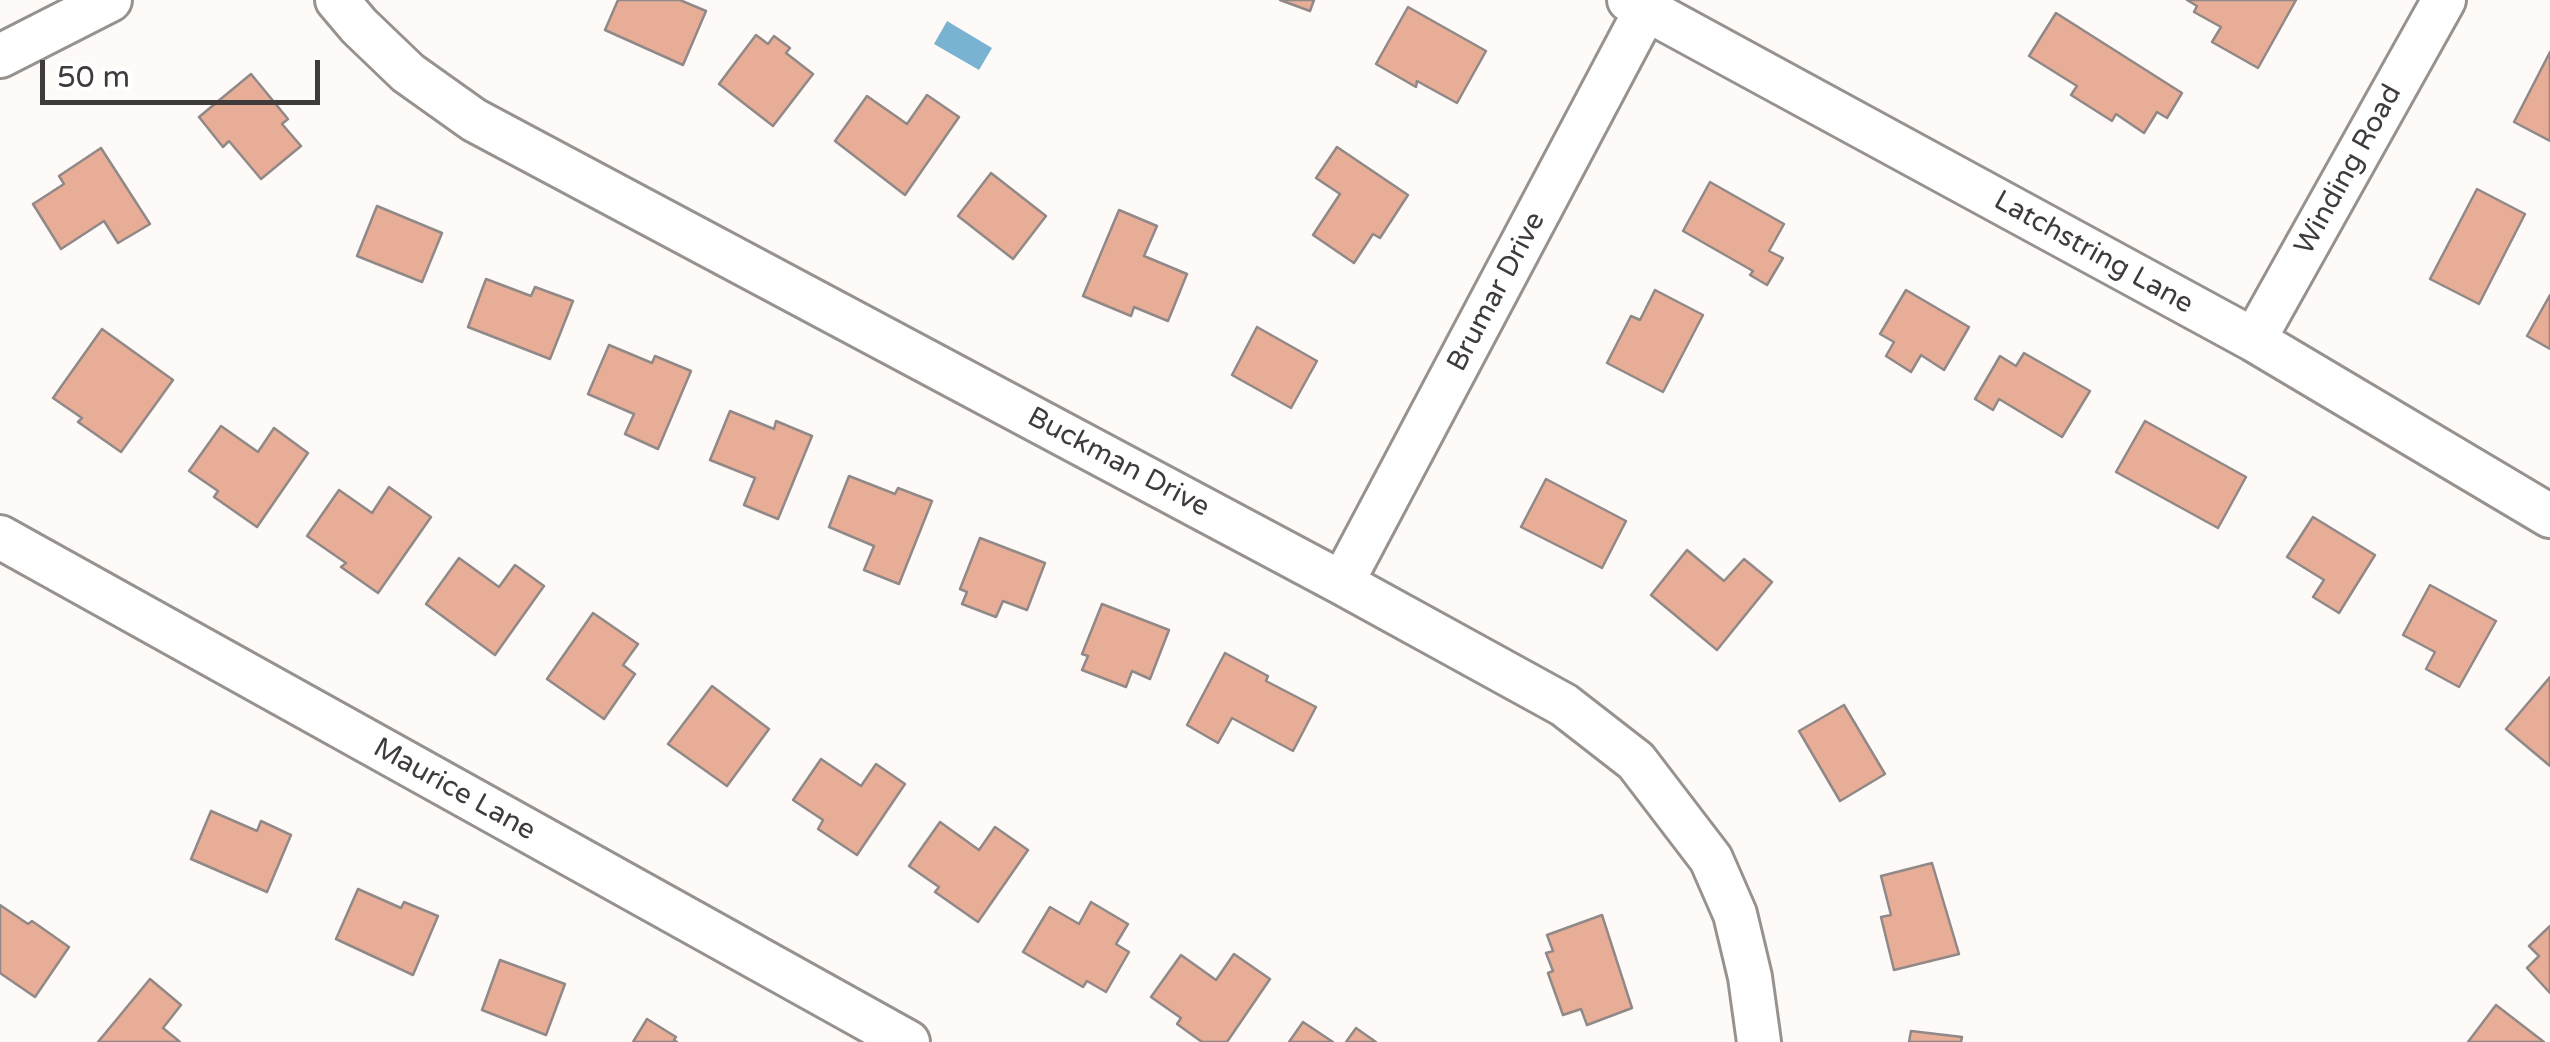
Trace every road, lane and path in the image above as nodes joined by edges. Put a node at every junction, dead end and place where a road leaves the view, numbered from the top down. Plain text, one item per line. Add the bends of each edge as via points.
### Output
1 (110, 0) edge
2 (337, 0) edge
3 (2444, 0) edge
4 (1642, 3) edge
5 (0, 56) edge
6 (2254, 340) junction
7 (2550, 516) edge
8 (0, 538) edge
9 (1342, 583) junction
10 (908, 1042) edge
11 (1759, 1042) edge

1 - 5 street
2 - 9 street, Buckman Drive via 408,73 474,120
3 - 6 street, Winding Road
4 - 6 street, Latchstring Lane
4 - 9 street, Brumar Drive
6 - 7 street, Latchstring Lane
8 - 10 street, Maurice Lane
9 - 11 street, Buckman Drive via 1564,705 1636,761 1711,859 1735,914

